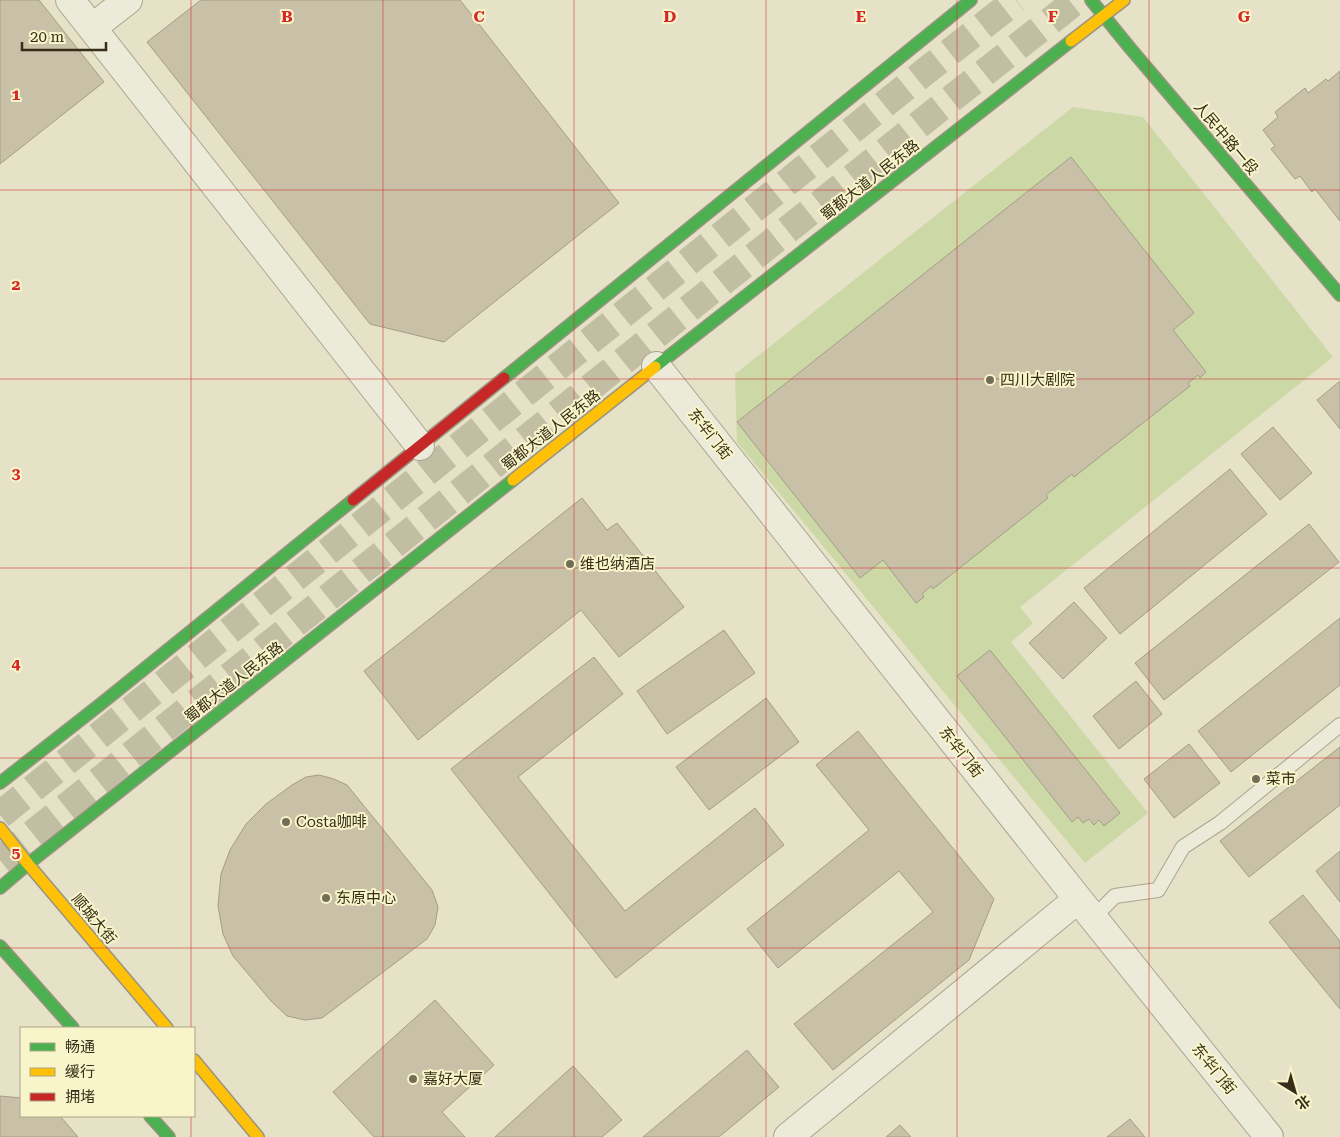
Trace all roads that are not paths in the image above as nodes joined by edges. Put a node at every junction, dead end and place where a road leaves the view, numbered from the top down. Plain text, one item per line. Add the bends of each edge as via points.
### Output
1 (70, 0) edge
2 (128, 0) edge
3 (971, 0) edge
4 (1091, 0) edge
5 (1124, 0) edge
6 (1104, 16) junction
7 (92, 28) junction
8 (1340, 295) edge
9 (656, 366) junction
10 (420, 446) junction
11 (1340, 725) edge
12 (0, 783) edge
13 (0, 828) edge
14 (28, 864) junction
15 (0, 888) edge
16 (1085, 908) junction
17 (0, 946) edge
18 (72, 1027) edge
19 (165, 1027) edge
20 (195, 1061) edge
21 (151, 1117) edge
22 (169, 1137) edge
23 (258, 1137) edge
24 (788, 1137) edge
25 (1269, 1137) edge

1 - 7 street
2 - 7 street
3 - 10 main road
4 - 6 main road, 人民中路一段
5 - 6 main road, 蜀都大道人民东路
6 - 8 main road, 人民中路一段
6 - 9 main road, 蜀都大道人民东路
7 - 10 street
9 - 14 main road, 蜀都大道人民东路
9 - 16 street, 东华门街
10 - 12 main road
11 - 16 lane via 1220,823 1183,847 1158,890 1115,896
13 - 14 main road, 顺城大街
14 - 15 main road, 蜀都大道人民东路
14 - 19 main road, 顺城大街
16 - 24 street
16 - 25 street, 东华门街
17 - 18 main road
20 - 23 main road
21 - 22 main road

